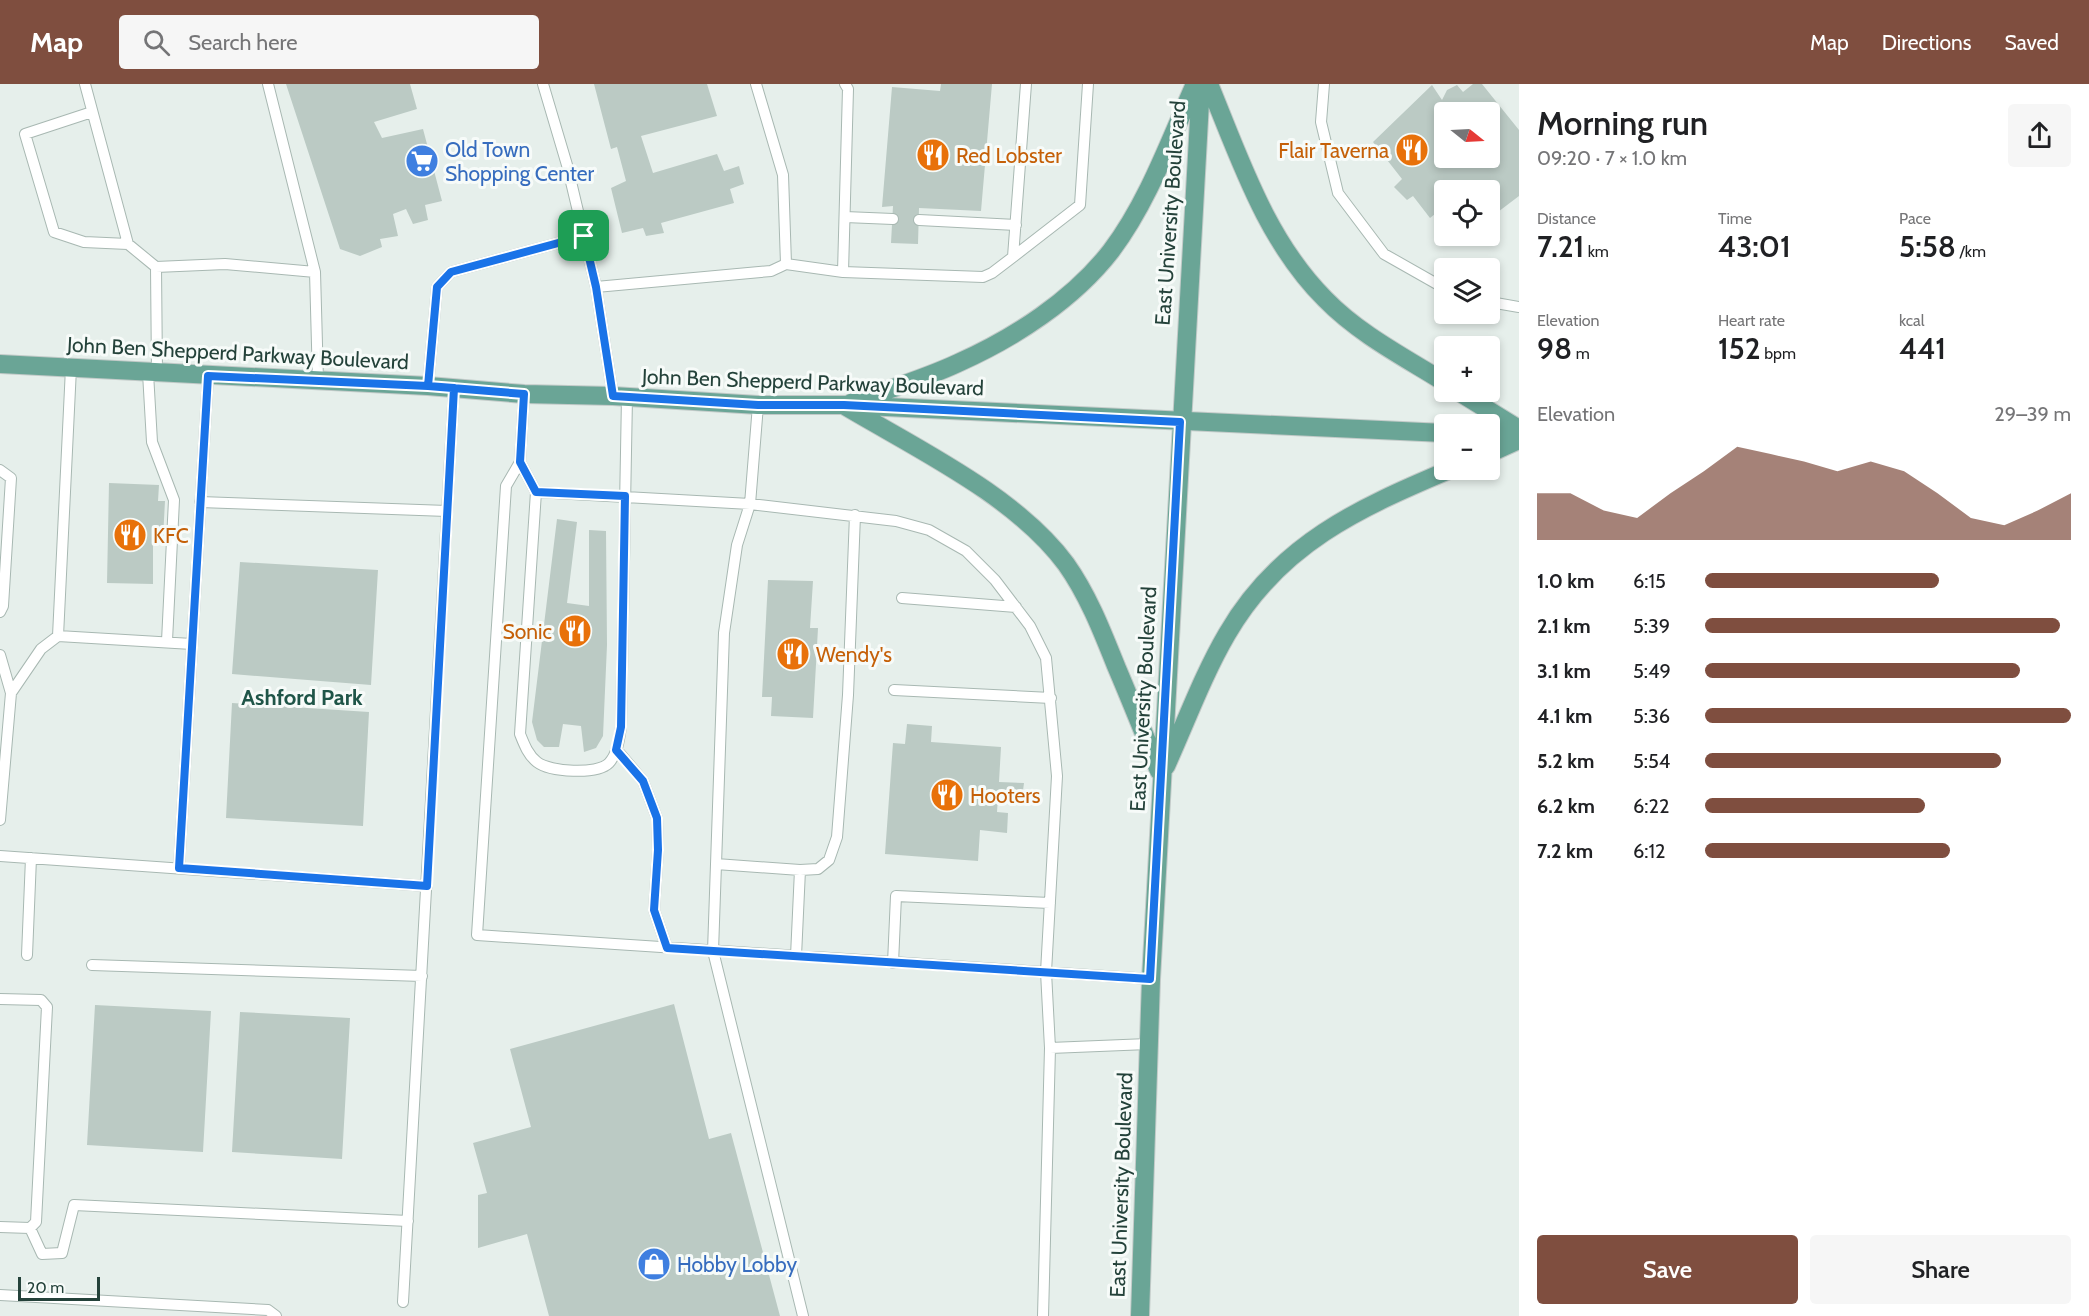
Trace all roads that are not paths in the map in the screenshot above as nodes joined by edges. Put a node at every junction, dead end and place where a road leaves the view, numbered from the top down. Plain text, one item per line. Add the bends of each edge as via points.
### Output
1 (85, 84) edge
2 (268, 84) edge
3 (543, 84) edge
4 (756, 84) edge
5 (845, 84) edge
6 (1026, 84) edge
7 (1088, 84) edge
8 (1195, 84) edge
9 (1201, 84) edge
10 (1209, 84) edge
11 (1324, 84) edge
12 (92, 112) junction
13 (845, 217) junction
14 (892, 219) dead end
15 (919, 220) dead end
16 (1016, 225) junction
17 (584, 236) junction
18 (128, 244) junction
19 (1013, 256) junction
20 (786, 264) junction
21 (156, 267) junction
22 (315, 272) junction
23 (843, 272) junction
24 (1434, 282) edge
25 (596, 287) junction
26 (1500, 304) edge
27 (1519, 307) edge
28 (0, 364) edge
29 (71, 368) junction
30 (152, 373) junction
31 (1434, 375) edge
32 (208, 376) junction
33 (318, 381) junction
34 (428, 386) junction
35 (454, 388) junction
36 (524, 394) junction
37 (620, 397) junction
38 (1476, 402) edge
39 (758, 405) junction
40 (844, 405) junction
41 (1180, 422) junction
42 (1519, 429) edge
43 (1434, 432) edge
44 (1500, 435) edge
45 (1519, 435) edge
46 (1519, 440) edge
47 (1500, 449) edge
48 (520, 462) junction
49 (0, 470) edge
50 (1434, 477) edge
51 (536, 492) junction
52 (625, 496) junction
53 (201, 502) junction
54 (750, 504) junction
55 (447, 511) junction
56 (855, 515) junction
57 (902, 598) dead end
58 (1016, 607) junction
59 (0, 612) edge
60 (58, 636) junction
61 (167, 641) junction
62 (192, 644) junction
63 (0, 655) edge
64 (894, 690) dead end
65 (11, 693) junction
66 (1051, 698) junction
67 (616, 750) junction
68 (1161, 776) junction
69 (0, 820) edge
70 (0, 856) edge
71 (31, 858) junction
72 (716, 864) junction
73 (179, 868) junction
74 (800, 870) junction
75 (427, 886) junction
76 (1050, 903) junction
77 (667, 948) junction
78 (713, 951) junction
79 (27, 955) dead end
80 (796, 956) junction
81 (893, 963) junction
82 (92, 965) dead end
83 (1046, 972) junction
84 (422, 976) junction
85 (1150, 979) junction
86 (0, 999) edge
87 (1148, 1044) junction
88 (1050, 1048) junction
89 (408, 1221) junction
90 (0, 1227) edge
91 (30, 1228) junction
92 (0, 1296) edge
93 (404, 1302) dead end
94 (276, 1316) edge
95 (802, 1316) edge
96 (1043, 1316) edge
97 (1140, 1316) edge

1 - 12 lane
2 - 22 lane
3 - 17 lane
4 - 20 lane via 783,175
5 - 13 lane
6 - 16 lane
7 - 19 lane via 1080,205
8 - 40 main road via 1128,225 1090,275 1034,320 957,363
9 - 41 main road, East University Boulevard
10 - 31 main road via 1259,204 1305,279 1346,318
11 - 24 lane via 1321,122 1338,193 1384,254
12 - 18 lane
12 - 18 lane via 25,134 54,232 84,242
13 - 14 lane
13 - 23 lane
15 - 16 lane
16 - 19 lane
17 - 25 lane
17 - 34 lane via 451,272 437,287
18 - 21 lane
19 - 23 lane via 983,277
20 - 23 lane
20 - 25 lane via 771,271
21 - 22 lane via 225,264
21 - 30 lane
22 - 33 lane
25 - 37 lane
26 - 27 lane
28 - 29 main road, John Ben Shepperd Parkway Boulevard
29 - 30 main road, John Ben Shepperd Parkway Boulevard
29 - 60 lane
30 - 32 main road, John Ben Shepperd Parkway Boulevard
30 - 61 lane via 152,442 174,500
32 - 33 main road, John Ben Shepperd Parkway Boulevard
32 - 53 lane
33 - 34 main road, John Ben Shepperd Parkway Boulevard
34 - 35 main road, John Ben Shepperd Parkway Boulevard
35 - 36 main road, John Ben Shepperd Parkway Boulevard
35 - 55 lane
36 - 37 main road, John Ben Shepperd Parkway Boulevard
36 - 48 lane
37 - 39 main road, John Ben Shepperd Parkway Boulevard
37 - 52 lane
38 - 42 main road
39 - 40 main road, John Ben Shepperd Parkway Boulevard
39 - 54 lane
40 - 41 main road, John Ben Shepperd Parkway Boulevard
40 - 68 main road via 975,484 1042,537 1065,564 1100,626
41 - 43 main road, John Ben Shepperd Parkway Boulevard
41 - 68 main road, East University Boulevard
44 - 45 main road
46 - 47 main road
48 - 51 lane
48 - 77 lane via 506,486 477,935
49 - 59 lane via 11,478
50 - 68 main road via 1352,513 1317,535 1269,578 1227,634
51 - 52 lane
51 - 67 lane via 520,734 530,754 547,767 596,771 609,763
52 - 54 lane
52 - 67 lane via 621,727
53 - 55 lane
53 - 62 lane
54 - 56 lane
54 - 72 lane via 737,545 724,633
55 - 75 lane
56 - 58 lane via 929,530 966,551
56 - 74 lane via 848,695 837,837 829,860 818,869
57 - 58 lane
58 - 66 lane via 1046,658
60 - 61 lane
60 - 65 lane via 41,649
61 - 62 lane
62 - 73 lane
63 - 65 lane
64 - 66 lane
65 - 69 lane
66 - 76 lane via 1058,776
67 - 77 lane via 643,781 657,818 654,910
68 - 85 main road, East University Boulevard
70 - 71 lane
71 - 73 lane
71 - 79 lane
72 - 74 lane
72 - 78 lane
73 - 75 lane
74 - 80 lane
75 - 84 lane
76 - 81 lane via 896,896
76 - 83 lane
77 - 78 lane
78 - 80 lane
78 - 95 lane
80 - 81 lane
81 - 83 lane
82 - 84 lane
83 - 85 lane
83 - 88 lane
84 - 89 lane
85 - 87 main road, East University Boulevard
86 - 91 lane via 41,1000 47,1007 36,1222
87 - 88 lane
87 - 97 main road, East University Boulevard
88 - 96 lane
89 - 91 lane via 74,1205 62,1253 42,1254
89 - 93 lane
90 - 91 lane
92 - 94 lane via 268,1310

